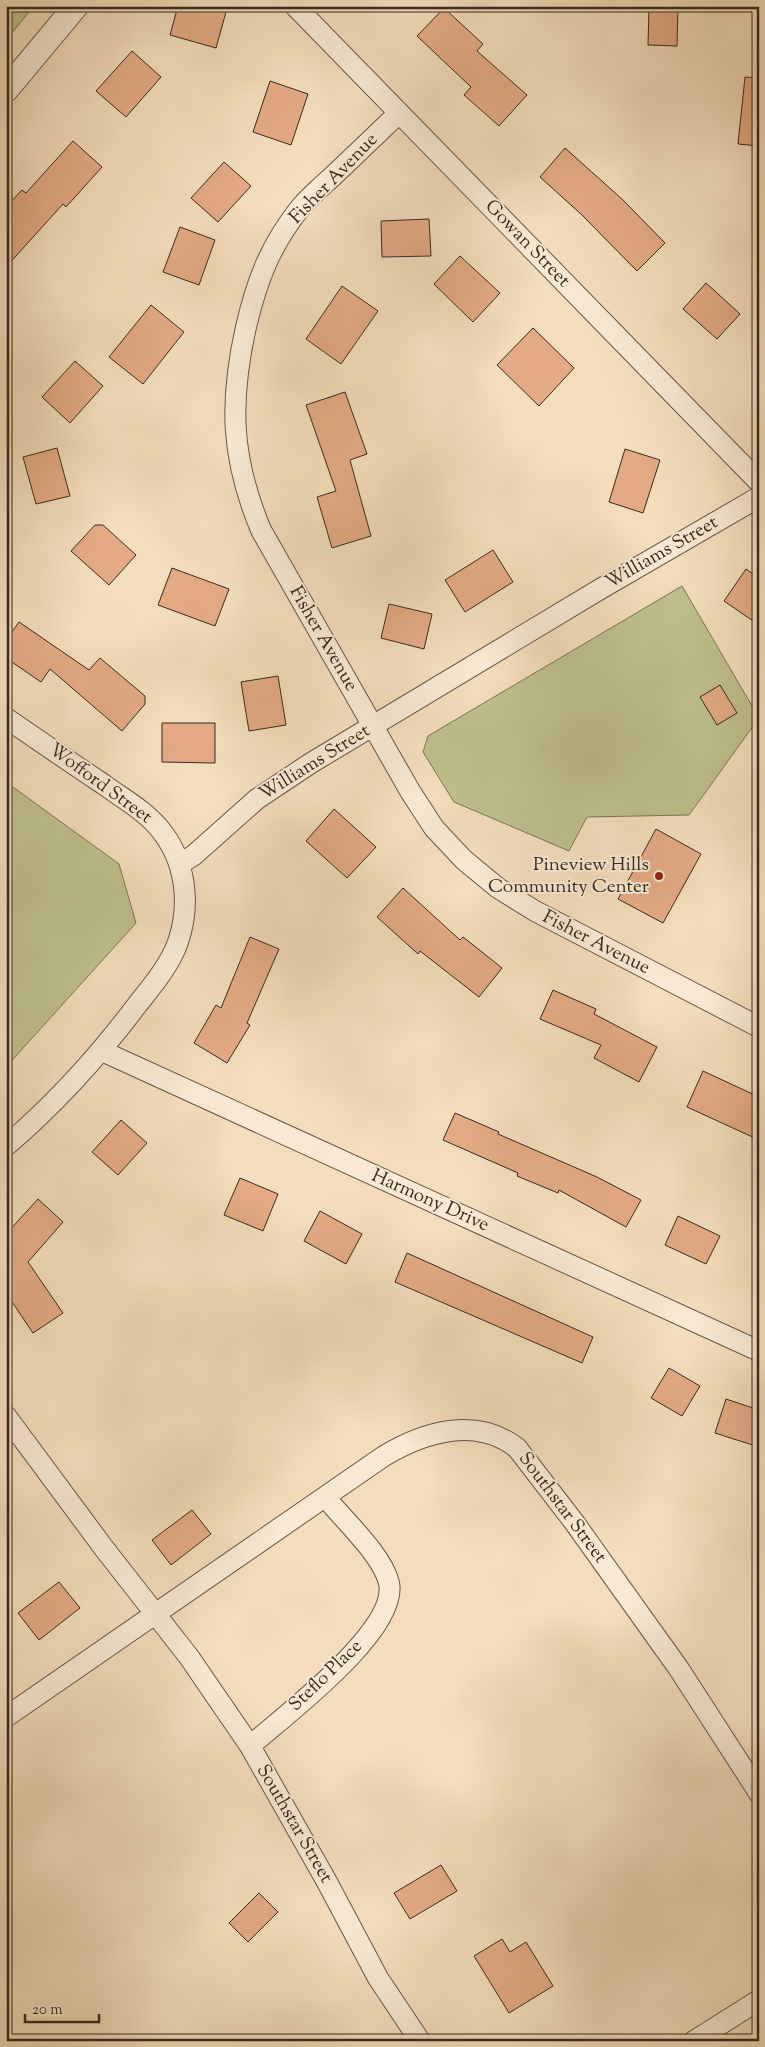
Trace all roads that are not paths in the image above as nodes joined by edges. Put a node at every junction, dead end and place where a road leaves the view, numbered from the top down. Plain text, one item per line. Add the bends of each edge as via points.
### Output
1 (76, 6) edge
2 (295, 6) edge
3 (6, 90) edge
4 (399, 113) junction
5 (759, 482) edge
6 (759, 497) edge
7 (6, 718) edge
8 (373, 726) junction
9 (180, 864) junction
10 (759, 1027) edge
11 (102, 1051) junction
12 (6, 1146) edge
13 (759, 1351) edge
14 (6, 1416) edge
15 (326, 1498) junction
16 (155, 1615) junction
17 (6, 1717) edge
18 (250, 1746) junction
19 (759, 1793) edge
20 (759, 2000) edge
21 (420, 2041) edge
22 (694, 2041) edge

1 - 3 street
2 - 4 street, Gowan Street
4 - 5 street, Gowan Street
4 - 8 street, Fisher Avenue via 301,206 275,243 256,284 237,369 234,410 236,447 244,483 261,530
6 - 8 street, Williams Street
7 - 9 street, Wofford Street via 146,815 168,841
8 - 9 street, Williams Street via 257,799
8 - 10 street, Fisher Avenue via 434,828 464,860 498,888 535,911
9 - 11 street via 186,893 178,944 150,988
11 - 12 street
11 - 13 street, Harmony Drive
14 - 16 street, Southstar Street
15 - 16 street, Southstar Street
15 - 18 street, Steflo Place via 377,1559 389,1582 390,1600 382,1618 349,1659
15 - 19 street, Southstar Street via 384,1456 418,1438 458,1430 486,1433 508,1441 517,1448 574,1522 679,1669
16 - 17 street
16 - 18 street, Southstar Street
18 - 21 street, Southstar Street via 378,1978
20 - 22 street

